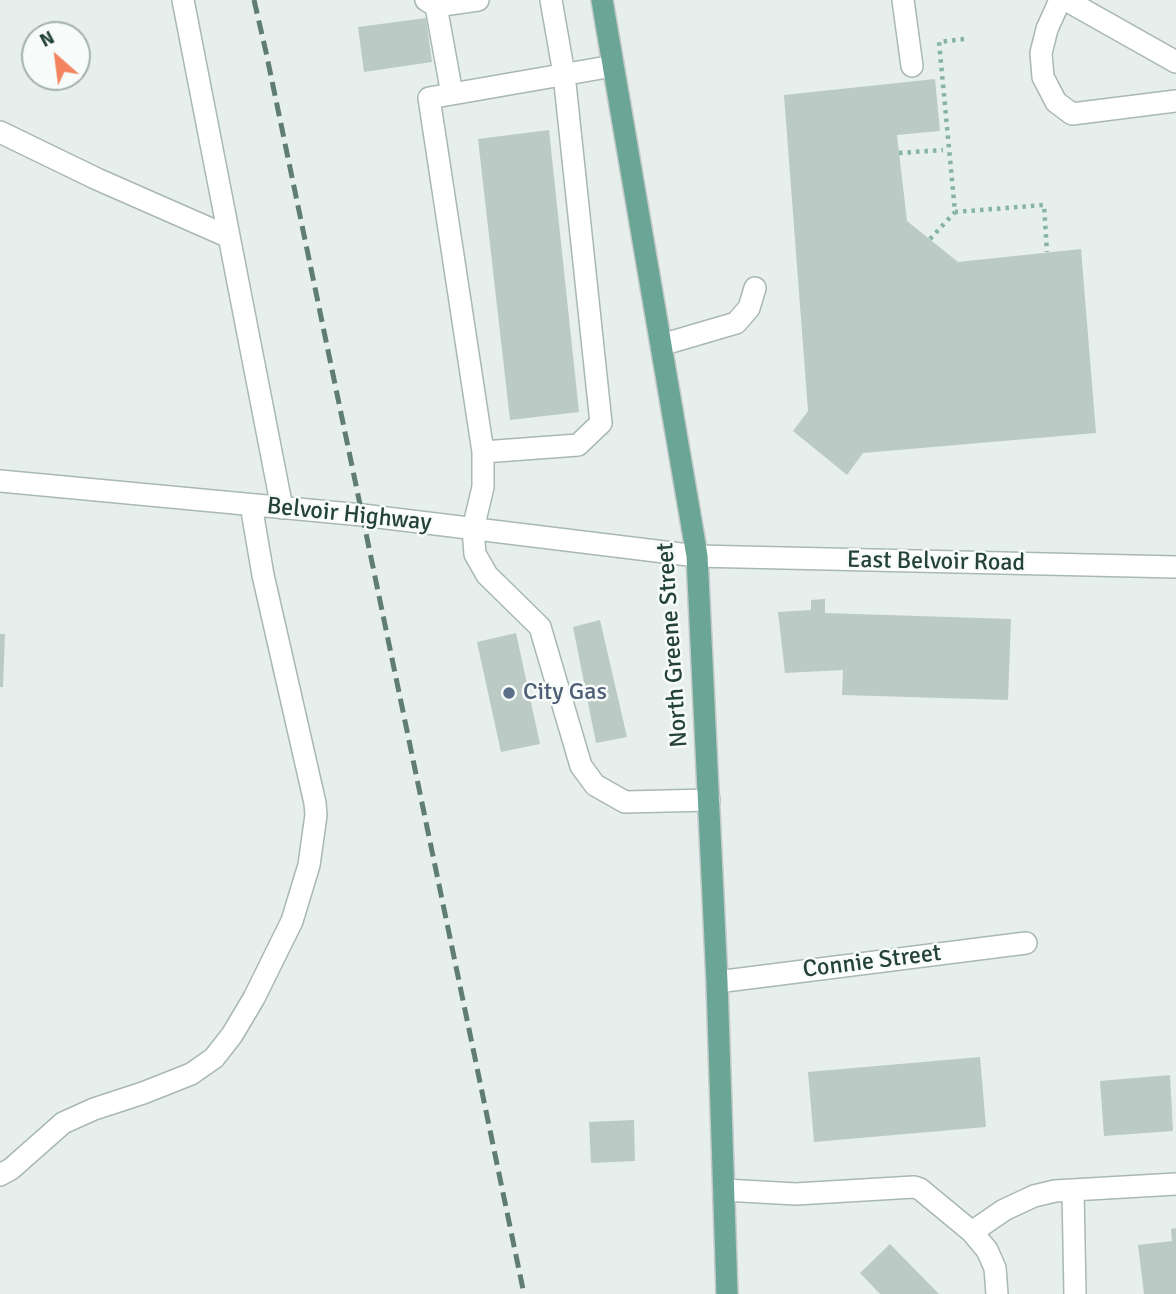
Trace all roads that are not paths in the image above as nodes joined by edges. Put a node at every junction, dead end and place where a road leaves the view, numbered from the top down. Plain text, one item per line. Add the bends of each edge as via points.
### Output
1 (183, 0) edge
2 (478, 0) edge
3 (551, 0) edge
4 (602, 0) edge
5 (903, 0) edge
6 (1060, 0) edge
7 (1066, 0) edge
8 (431, 3) edge
9 (1176, 62) edge
10 (613, 66) junction
11 (912, 66) dead end
12 (564, 74) junction
13 (452, 94) junction
14 (1176, 101) edge
15 (0, 132) edge
16 (229, 237) junction
17 (755, 288) dead end
18 (661, 345) junction
19 (483, 452) junction
20 (0, 481) edge
21 (251, 505) junction
22 (282, 508) junction
23 (473, 529) junction
24 (697, 556) junction
25 (1176, 567) edge
26 (709, 800) junction
27 (1026, 943) dead end
28 (717, 982) junction
29 (0, 1175) edge
30 (1176, 1184) edge
31 (724, 1189) junction
32 (1073, 1190) junction
33 (972, 1232) junction
34 (727, 1294) edge
35 (997, 1294) edge
36 (1075, 1294) edge

1 - 16 street
2 - 8 street
3 - 12 street
4 - 10 main road, North Greene Street
5 - 11 street
6 - 14 street via 1041,53 1043,77 1056,102 1072,114
7 - 9 street
8 - 13 street
10 - 12 street
10 - 18 main road, North Greene Street
12 - 13 street
12 - 19 street via 601,423 578,446
13 - 19 street via 429,98
15 - 16 street
16 - 22 street
17 - 18 street via 749,308 736,323
18 - 24 main road, North Greene Street
19 - 23 street via 483,487
20 - 21 street, Belvoir Highway
21 - 22 street, Belvoir Highway
21 - 29 street via 315,803 309,865 292,921 254,998 214,1058 191,1074 63,1123
22 - 23 street, Belvoir Highway
23 - 24 street, Belvoir Highway
23 - 26 street via 475,554 487,575 540,627 580,766 595,785 625,802
24 - 25 street, East Belvoir Road
24 - 26 main road, North Greene Street
26 - 28 main road, North Greene Street
27 - 28 street, Connie Street
28 - 31 main road, North Greene Street
30 - 32 street
31 - 33 street via 796,1194 914,1187
31 - 34 main road, North Greene Street
32 - 33 street via 1034,1196
32 - 36 street
33 - 35 street via 995,1268

